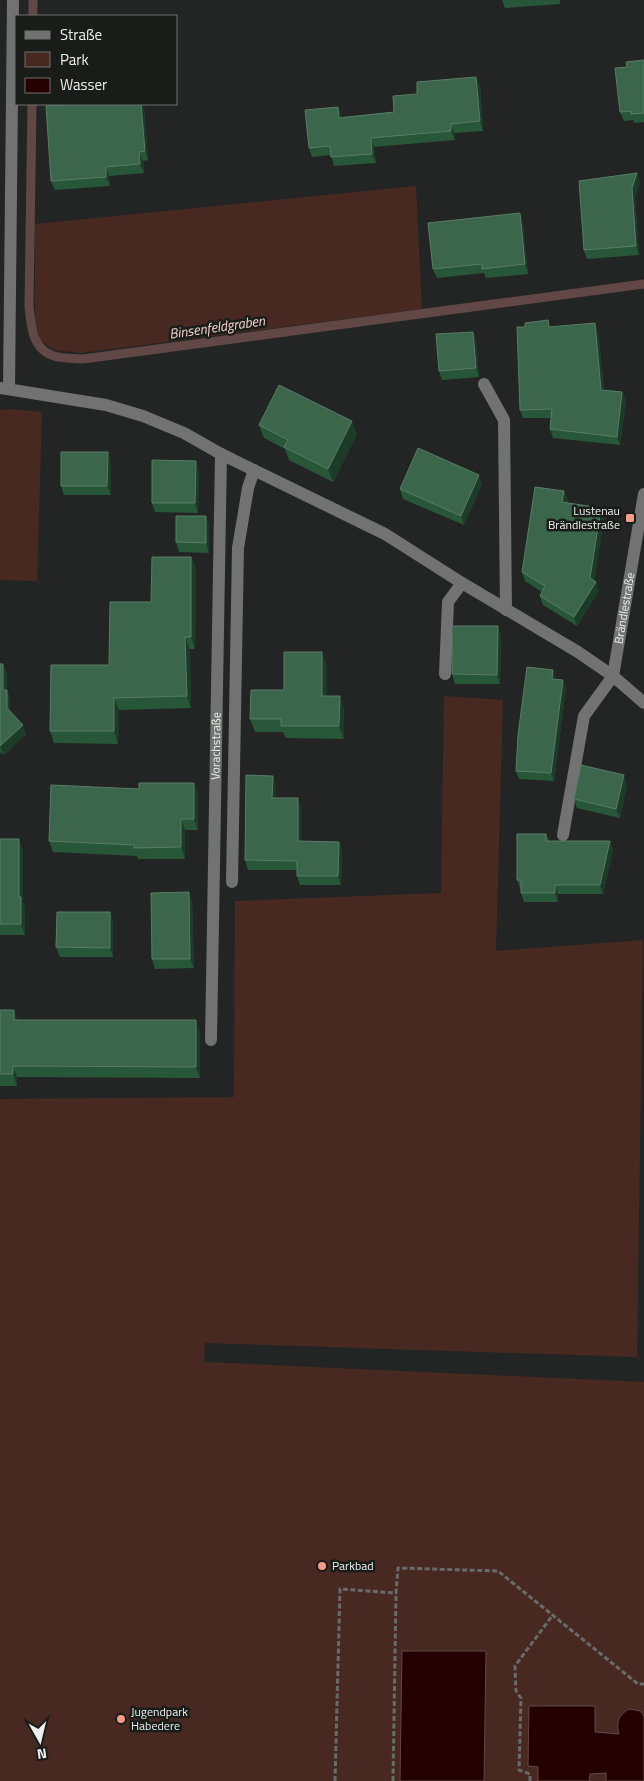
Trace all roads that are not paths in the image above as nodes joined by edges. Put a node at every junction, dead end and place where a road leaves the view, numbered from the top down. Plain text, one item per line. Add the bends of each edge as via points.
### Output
1 (13, 0) edge
2 (484, 384) dead end
3 (5, 388) edge
4 (221, 454) junction
5 (254, 470) junction
6 (644, 494) edge
7 (640, 540) edge
8 (462, 583) junction
9 (506, 610) junction
10 (445, 674) dead end
11 (613, 676) junction
12 (644, 703) edge
13 (563, 835) dead end
14 (232, 882) dead end
15 (210, 1040) dead end

1 - 3 street
2 - 9 street via 504,420
3 - 4 street via 106,405 143,416 184,433
4 - 5 street
4 - 15 street, Vorachstraße
5 - 8 street via 385,534
5 - 14 street, Vorachstraße via 238,548
6 - 7 street, Brändlestraße
7 - 11 street, Brändlestraße
8 - 9 street
8 - 10 street via 448,602
9 - 11 street
11 - 12 street
11 - 13 street via 584,716

